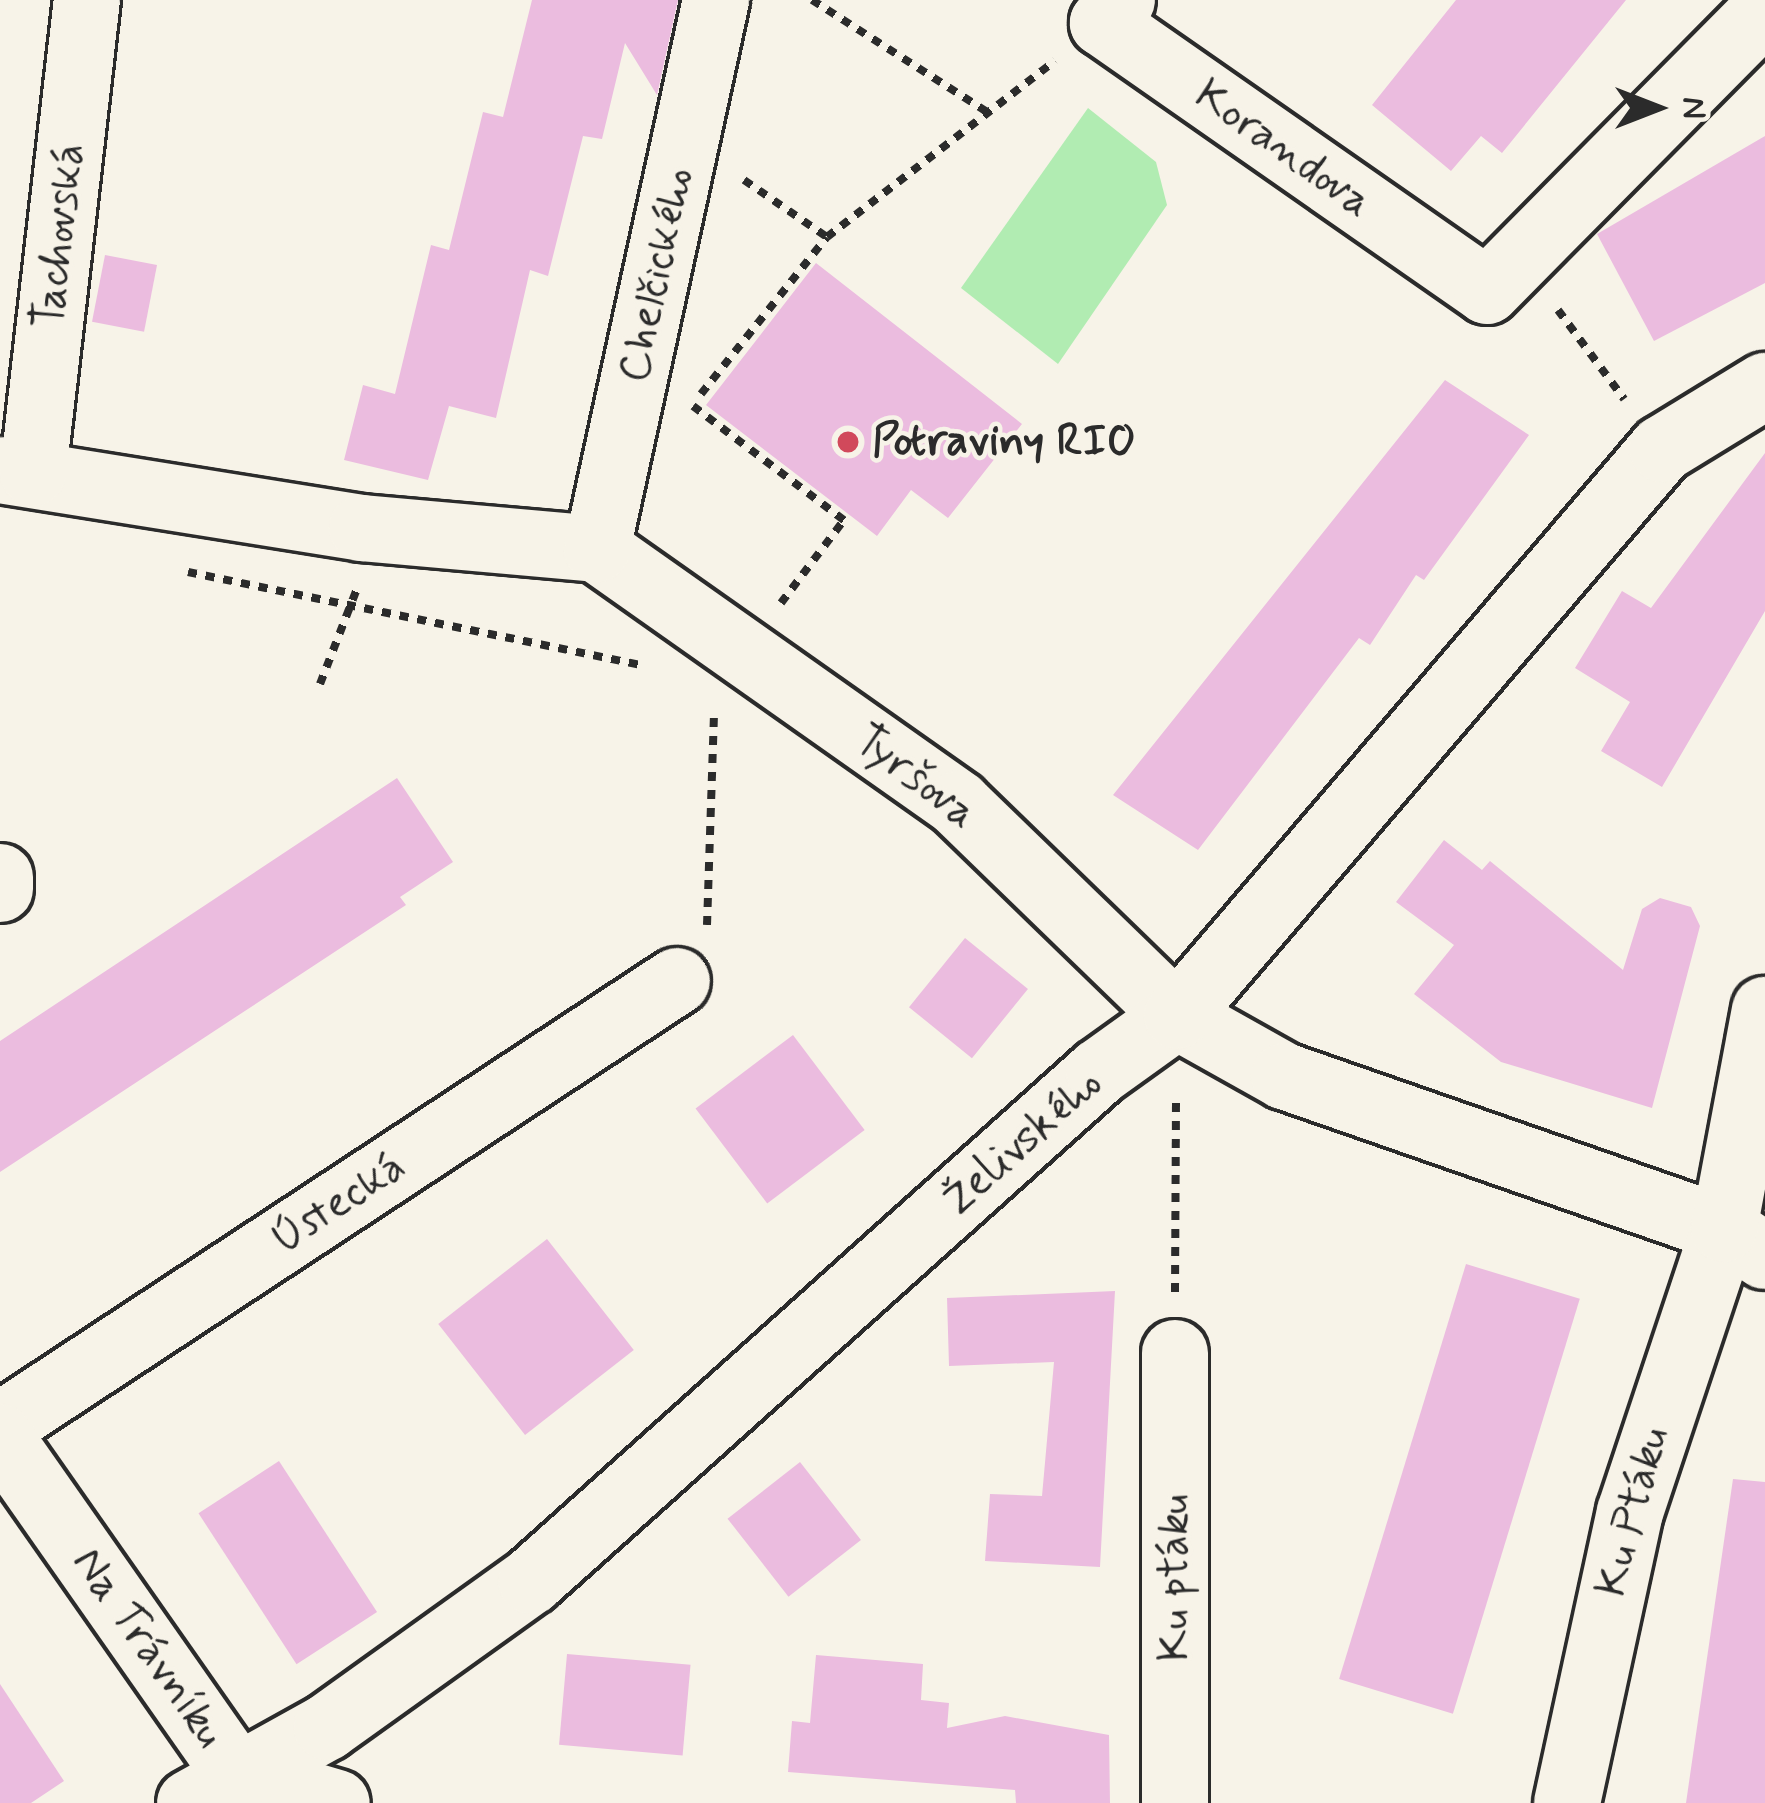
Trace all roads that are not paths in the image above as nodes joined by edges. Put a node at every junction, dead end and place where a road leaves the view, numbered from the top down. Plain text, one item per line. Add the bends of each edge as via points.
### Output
1 (88, 0) edge
2 (716, 0) edge
3 (1765, 10) edge
4 (1113, 12) edge
5 (1765, 386) edge
6 (16, 471) edge
7 (597, 549) junction
8 (676, 981) road end
9 (1765, 1010) edge
10 (1177, 1016) junction
11 (1745, 1243) edge
12 (1174, 1353) road end
13 (0, 1426) edge
14 (0, 1437) edge
15 (212, 1788) edge
16 (337, 1803) edge
17 (1175, 1803) edge
18 (1567, 1803) edge

1 - 6 street, Tachovská
2 - 7 street, Chelčického
3 - 4 street, Korandova via 1487,291
5 - 10 street, Želivského via 1662,449
6 - 7 street, Tyršova via 362,528
7 - 10 street, Tyršova via 730,665 958,804
8 - 13 street, Ústecká
9 - 11 street, Ku Ptáku
10 - 11 street, Tyršova via 1284,1076
10 - 15 street, Želivského via 1099,1072 531,1580 326,1727
11 - 18 street, Ku Ptáku via 1630,1511
12 - 17 street, Ku ptáku
14 - 15 street, Na Trávníku
15 - 16 street, Na Trávníku

